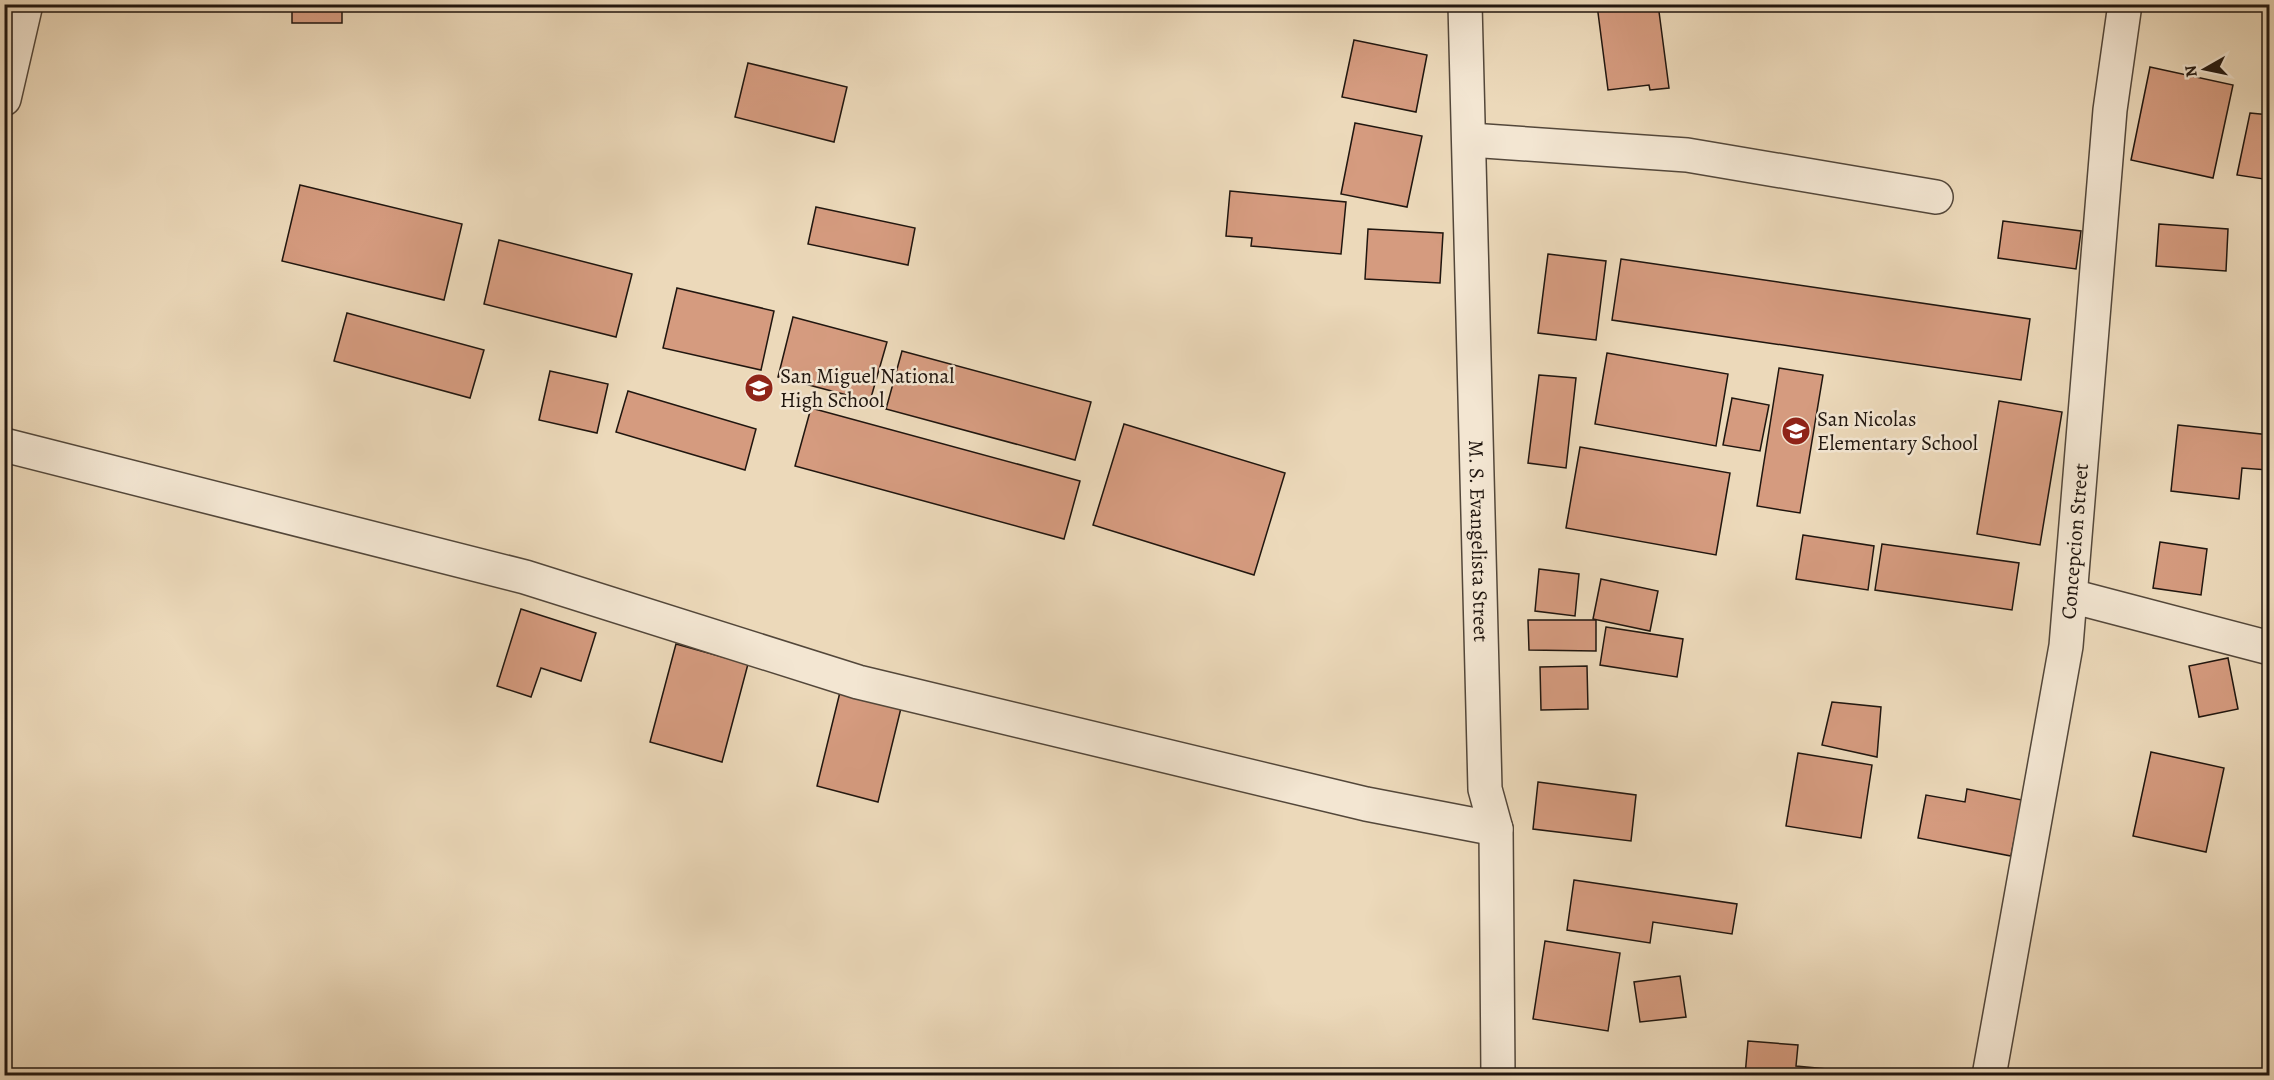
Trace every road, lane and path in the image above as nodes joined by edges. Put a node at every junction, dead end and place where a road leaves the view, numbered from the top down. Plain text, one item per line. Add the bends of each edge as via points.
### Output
1 (26, 4) edge
2 (1465, 4) edge
3 (2125, 4) edge
4 (4, 99) edge
5 (1470, 140) junction
6 (1935, 197) dead end
7 (4, 445) edge
8 (2071, 596) junction
9 (2270, 648) edge
10 (1496, 829) junction
11 (1498, 1076) edge
12 (1989, 1076) edge

1 - 4 street
2 - 5 street, M. S. Evangelista Street
3 - 8 street, Concepcion Street via 2110,110
5 - 6 street via 1687,155
5 - 10 street, M. S. Evangelista Street via 1485,789
7 - 10 street via 525,577 858,682 1366,804
8 - 9 street
8 - 12 street, Concepcion Street via 2066,646
10 - 11 street, M. S. Evangelista Street

